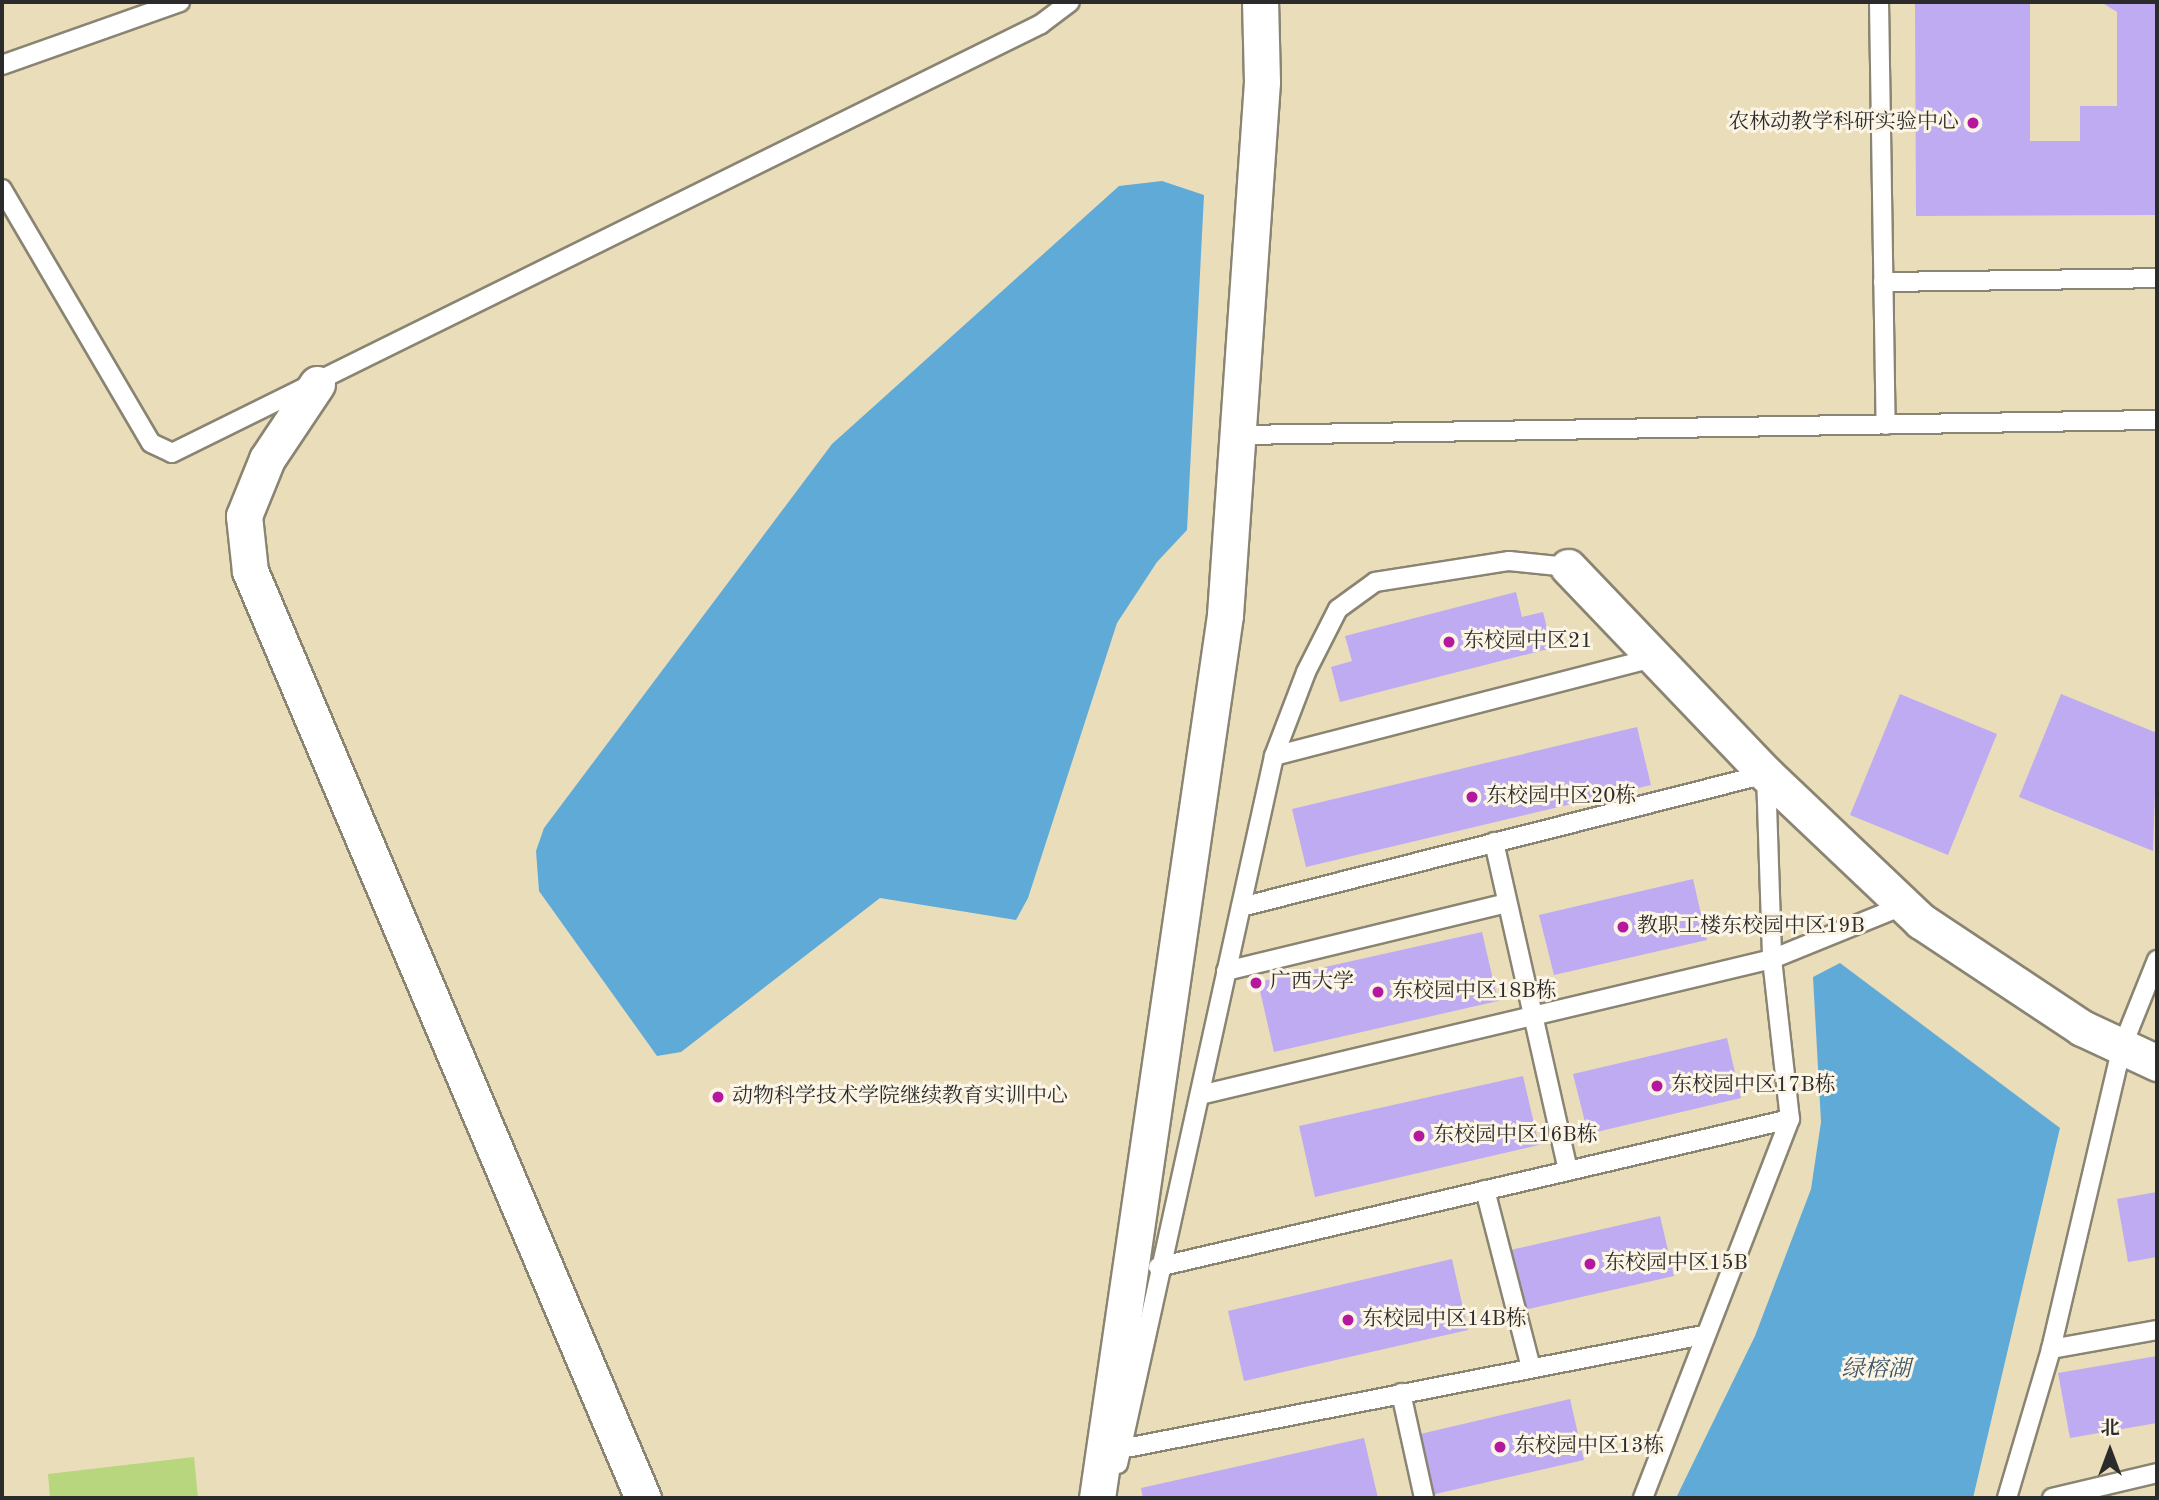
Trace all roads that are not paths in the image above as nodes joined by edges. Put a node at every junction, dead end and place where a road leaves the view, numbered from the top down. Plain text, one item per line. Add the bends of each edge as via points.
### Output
1 (1070, 2) edge
2 (1260, 2) edge
3 (1879, 2) edge
4 (170, 4) edge
5 (2, 65) edge
6 (2, 189) edge
7 (2157, 278) edge
8 (1883, 282) junction
9 (317, 384) junction
10 (2157, 420) edge
11 (1886, 425) junction
12 (1241, 435) junction
13 (1569, 567) joint
14 (1654, 658) junction
15 (1274, 756) junction
16 (1766, 774) junction
17 (1494, 842) junction
18 (1504, 904) junction
19 (1905, 905) junction
20 (1241, 906) junction
21 (1772, 960) junction
22 (2157, 960) edge
23 (1226, 971) junction
24 (1529, 1016) junction
25 (2122, 1047) junction
26 (2157, 1063) edge
27 (1200, 1095) junction
28 (1790, 1119) junction
29 (1568, 1171) junction
30 (1485, 1190) junction
31 (1158, 1267) junction
32 (2157, 1330) edge
33 (1703, 1335) junction
34 (2051, 1349) junction
35 (1531, 1368) junction
36 (1401, 1393) junction
37 (1121, 1449) junction
38 (2157, 1473) edge
39 (643, 1498) edge
40 (1097, 1498) edge
41 (1110, 1498) edge
42 (1424, 1498) edge
43 (1643, 1498) edge
44 (2007, 1498) edge
45 (2052, 1498) edge

1 - 9 lane via 1041,24
2 - 12 street via 1262,82
3 - 8 lane
4 - 5 lane
6 - 9 lane via 151,443 172,453
7 - 8 lane
8 - 11 lane
9 - 39 street via 267,458 244,516 250,571
10 - 11 lane
11 - 12 lane
12 - 40 street via 1225,615
13 - 14 street
13 - 15 lane via 1509,561 1375,582 1338,609
14 - 15 lane
14 - 16 street
15 - 20 lane
16 - 17 lane
16 - 19 street
16 - 21 lane
17 - 18 lane
17 - 20 lane
18 - 23 lane
18 - 24 lane
19 - 21 lane
19 - 25 street via 2082,1028
20 - 23 lane
21 - 24 lane
21 - 28 lane
22 - 25 lane
23 - 27 lane
24 - 27 lane
24 - 29 lane
25 - 26 street
25 - 34 lane
27 - 31 lane
28 - 29 lane
28 - 33 lane
29 - 30 lane
30 - 31 lane
30 - 35 lane
31 - 37 lane
32 - 34 lane
33 - 35 lane
33 - 43 lane
34 - 44 lane
35 - 36 lane
36 - 37 lane
36 - 42 lane
37 - 41 lane
38 - 45 lane

